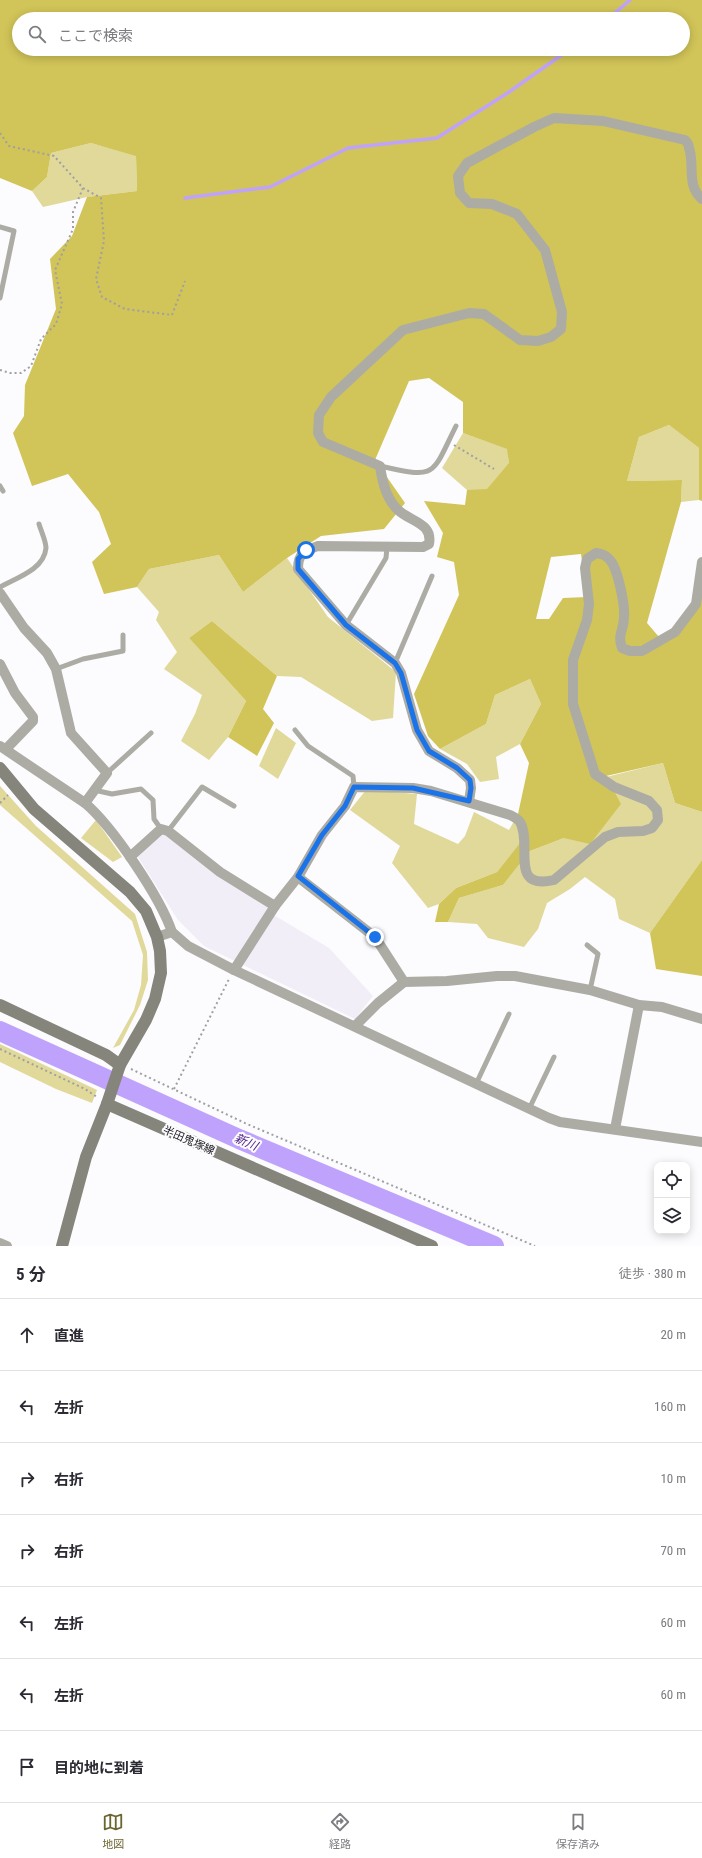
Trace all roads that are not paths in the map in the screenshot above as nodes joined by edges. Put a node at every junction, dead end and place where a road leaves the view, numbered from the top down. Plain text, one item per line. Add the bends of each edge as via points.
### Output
1 (702, 199) edge
2 (0, 227) edge
3 (0, 298) edge
4 (456, 426) dead end
5 (380, 466) junction
6 (39, 524) dead end
7 (387, 547) junction
8 (702, 562) edge
9 (432, 576) dead end
10 (0, 587) edge
11 (0, 594) edge
12 (346, 625) junction
13 (123, 635) dead end
14 (395, 663) junction
15 (0, 664) edge
16 (56, 670) junction
17 (295, 730) dead end
18 (151, 733) dead end
19 (3, 747) edge
20 (0, 768) edge
21 (107, 774) junction
22 (354, 787) junction
23 (94, 790) junction
24 (469, 801) junction
25 (85, 803) junction
26 (234, 806) dead end
27 (164, 830) junction
28 (130, 857) junction
29 (298, 876) junction
30 (275, 906) junction
31 (172, 932) junction
32 (156, 937) junction
33 (587, 945) dead end
34 (234, 970) junction
35 (404, 982) junction
36 (590, 990) junction
37 (0, 1005) edge
38 (639, 1005) junction
39 (509, 1014) dead end
40 (702, 1018) edge
41 (355, 1026) junction
42 (554, 1057) dead end
43 (120, 1065) junction
44 (476, 1084) junction
45 (107, 1104) junction
46 (529, 1109) junction
47 (615, 1129) junction
48 (702, 1142) edge
49 (0, 1243) edge
50 (7, 1246) edge
51 (62, 1246) edge
52 (432, 1246) edge

1 - 5 street via 697,195 690,174 690,149 685,140 603,121 554,118 467,163 458,176 460,193 469,203 492,204 517,214 545,250 562,312 561,329 551,337 538,341 520,340 484,314 469,313 403,330 331,398 319,415 318,433 323,442
2 - 3 lane via 14,231
4 - 5 lane via 436,467 426,473 415,474
5 - 7 street via 390,500 398,510 426,528 430,536 429,544 423,547
6 - 10 lane via 46,547 42,558 33,570
7 - 12 lane via 386,558
7 - 12 street via 318,546 306,550 298,559 298,569 306,581
8 - 24 street via 696,604 675,632 642,650 630,651 622,648 619,639 624,618 623,595 611,561 596,553 587,559 586,564 589,604 587,620 573,660 573,704 595,774 614,787 649,801 657,810 658,820 652,828 643,832 618,832 605,837 554,880 536,881 528,876 524,868 523,830 519,821 510,815
9 - 14 lane
11 - 16 street via 24,628 47,653
12 - 14 street
13 - 16 lane via 123,652 82,659
14 - 24 street via 401,673 417,730 429,751 457,768 470,780
15 - 19 street via 15,693 33,717 33,721
16 - 21 street via 71,733
17 - 22 lane via 308,746 353,776
18 - 21 lane
19 - 25 street
20 - 32 main road via 34,808 130,892 146,911
21 - 23 street
22 - 24 street via 413,788
22 - 29 street via 345,806 322,835
23 - 25 street
23 - 27 lane via 112,794 141,789 153,800 154,819
25 - 28 street via 95,811
26 - 27 lane via 202,787
27 - 28 street
27 - 30 street via 220,872
28 - 31 street via 167,917
29 - 30 street
29 - 35 street via 375,937
30 - 34 street
31 - 32 street
31 - 34 street via 188,946
32 - 43 main road via 160,951 161,973 155,1000
33 - 36 lane via 598,954
34 - 41 street
35 - 36 street via 515,976
35 - 41 street via 378,1002
36 - 38 street
37 - 43 main road via 106,1055
38 - 40 street via 662,1007
38 - 47 street
39 - 44 lane
41 - 44 street
42 - 46 lane
43 - 45 main road
44 - 46 street
45 - 51 main road via 86,1157
45 - 52 main road, 半田鬼塚線
46 - 47 street via 560,1122
47 - 48 street
49 - 50 street

